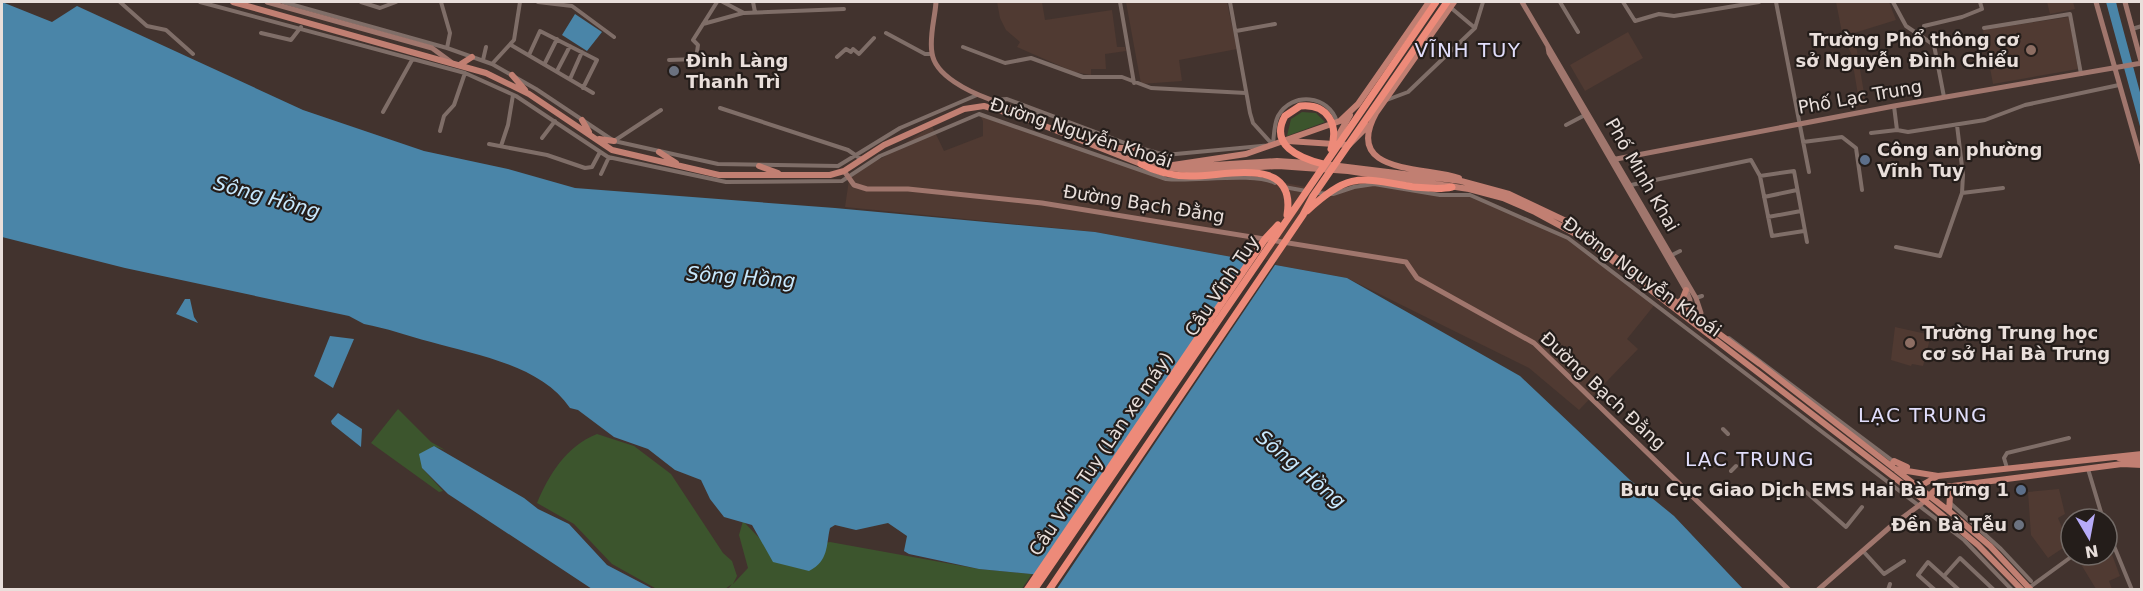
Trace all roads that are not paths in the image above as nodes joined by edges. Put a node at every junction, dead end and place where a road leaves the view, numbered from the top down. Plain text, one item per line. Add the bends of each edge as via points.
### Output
1 (120, 2) edge
2 (200, 2) edge
3 (233, 2) edge
4 (241, 2) edge
5 (267, 2) edge
6 (283, 2) edge
7 (361, 2) edge
8 (396, 2) edge
9 (441, 2) edge
10 (520, 2) edge
11 (537, 2) edge
12 (717, 2) edge
13 (723, 2) edge
14 (753, 2) edge
15 (936, 2) edge
16 (1120, 2) edge
17 (1230, 2) edge
18 (1429, 2) edge
19 (1436, 2) edge
20 (1483, 2) edge
21 (1522, 2) edge
22 (1560, 2) edge
23 (1623, 2) edge
24 (1759, 2) edge
25 (1776, 2) edge
26 (1893, 2) edge
27 (1980, 2) edge
28 (2096, 2) edge
29 (2126, 2) edge
30 (1450, 3) edge
31 (250, 6) junction
32 (844, 9) dead end
33 (754, 12) junction
34 (744, 13) junction
35 (304, 22) junction
36 (703, 24) junction
37 (1275, 24) dead end
38 (1924, 26) dead end
39 (2142, 26) edge
40 (300, 28) junction
41 (1475, 28) junction
42 (1984, 28) dead end
43 (2132, 28) junction
44 (1236, 31) junction
45 (1578, 32) dead end
46 (261, 33) dead end
47 (886, 33) dead end
48 (1406, 34) junction
49 (614, 37) dead end
50 (874, 38) dead end
51 (557, 39) junction
52 (1422, 44) junction
53 (512, 45) junction
54 (432, 46) junction
55 (570, 46) junction
56 (486, 47) dead end
57 (963, 47) dead end
58 (447, 48) junction
59 (1395, 48) junction
60 (582, 52) junction
61 (193, 54) dead end
62 (932, 54) junction
63 (529, 55) junction
64 (472, 57) junction
65 (837, 57) dead end
66 (1413, 58) junction
67 (412, 60) junction
68 (483, 60) junction
69 (669, 60) dead end
70 (451, 62) junction
71 (545, 63) junction
72 (461, 64) junction
73 (492, 64) junction
74 (2140, 64) edge
75 (2115, 68) junction
76 (557, 71) junction
77 (465, 74) junction
78 (2081, 74) junction
79 (512, 75) junction
80 (570, 79) junction
81 (1134, 83) junction
82 (2119, 85) junction
83 (584, 88) junction
84 (593, 93) dead end
85 (1246, 93) junction
86 (529, 94) junction
87 (513, 95) junction
88 (977, 95) junction
89 (1944, 97) junction
90 (992, 100) junction
91 (1383, 102) junction
92 (1894, 106) junction
93 (720, 108) dead end
94 (661, 110) dead end
95 (383, 112) dead end
96 (1352, 112) junction
97 (1585, 112) junction
98 (1043, 113) junction
99 (1022, 117) junction
100 (582, 120) junction
101 (555, 121) junction
102 (1336, 122) junction
103 (1369, 124) junction
104 (1799, 124) junction
105 (1566, 125) dead end
106 (1957, 125) junction
107 (1897, 130) junction
108 (440, 131) dead end
109 (1871, 133) dead end
110 (594, 137) junction
111 (542, 138) dead end
112 (614, 141) junction
113 (1287, 141) junction
114 (1803, 142) junction
115 (489, 144) dead end
116 (1273, 145) junction
117 (1339, 145) junction
118 (501, 146) junction
119 (1140, 148) junction
120 (1111, 151) junction
121 (600, 152) junction
122 (659, 152) junction
123 (609, 157) junction
124 (859, 157) junction
125 (1613, 159) junction
126 (1323, 163) junction
127 (2142, 163) edge
128 (1141, 164) junction
129 (680, 165) junction
130 (759, 166) junction
131 (1171, 167) junction
132 (844, 171) junction
133 (1809, 172) dead end
134 (601, 174) dead end
135 (782, 175) junction
136 (1760, 176) junction
137 (848, 178) junction
138 (1461, 181) junction
139 (1631, 185) junction
140 (1452, 187) junction
141 (2003, 188) dead end
142 (1797, 190) junction
143 (1862, 190) dead end
144 (1962, 192) junction
145 (1764, 197) junction
146 (1801, 211) junction
147 (1303, 215) junction
148 (1768, 217) junction
149 (1285, 220) junction
150 (1804, 231) junction
151 (1807, 242) dead end
152 (1896, 247) dead end
153 (1680, 251) dead end
154 (1672, 255) junction
155 (1637, 284) junction
156 (1686, 290) junction
157 (1678, 303) junction
158 (1688, 315) junction
159 (1698, 323) junction
160 (1726, 336) dead end
161 (1723, 429) dead end
162 (1728, 434) dead end
163 (2069, 438) dead end
164 (2142, 454) edge
165 (2112, 457) junction
166 (2142, 462) edge
167 (1893, 465) junction
168 (1736, 466) dead end
169 (2007, 469) junction
170 (2088, 469) junction
171 (1731, 471) dead end
172 (1938, 476) junction
173 (2009, 480) junction
174 (1797, 484) dead end
175 (1958, 486) junction
176 (1915, 489) junction
177 (1923, 500) junction
178 (1948, 501) junction
179 (1862, 507) dead end
180 (2099, 507) edge
181 (1949, 511) junction
182 (1863, 551) junction
183 (2119, 558) edge
184 (1904, 561) dead end
185 (2059, 566) edge
186 (1944, 576) junction
187 (1890, 584) dead end
188 (2031, 586) edge
189 (1027, 590) edge
190 (1034, 590) edge
191 (1049, 590) edge
192 (1054, 590) edge
193 (1789, 590) edge
194 (1818, 590) edge
195 (1888, 590) edge
196 (1935, 590) edge
197 (1959, 590) edge
198 (1994, 590) edge
199 (2012, 590) edge
200 (2022, 590) edge
201 (2132, 590) edge

1 - 61 street via 147,26 166,30
2 - 40 street, Đường Nguyễn Khoái
3 - 31 main road, Đường Nguyễn Khoái
4 - 31 main road
5 - 54 main road, Đường Nguyễn Khoái
6 - 54 street, Đường Nguyễn Khoái
7 - 8 street via 380,8
9 - 58 street via 450,33
10 - 53 street
11 - 49 street via 572,6
12 - 36 street
13 - 34 street
14 - 33 street
15 - 62 main road
16 - 81 street
17 - 44 street
18 - 48 main road
19 - 126 highway, Cầu Vĩnh Tuy
20 - 41 street
21 - 97 main road, Phố Minh Khai
22 - 45 street
23 - 24 street via 1635,21 1659,14 1674,16
25 - 104 street
26 - 89 street via 1906,26 1934,45
27 - 38 street via 1982,9
28 - 75 main road
29 - 43 main road
30 - 41 street
30 - 52 main road
30 - 147 highway, Cầu Vĩnh Tuy via 1401,65
31 - 35 main road, Đường Nguyễn Khoái
32 - 33 street
33 - 34 street
34 - 36 street
35 - 40 street
35 - 70 main road, Đường Nguyễn Khoái
36 - 69 street via 693,40 698,45 696,59
37 - 44 street
39 - 43 street
40 - 46 street via 291,40
40 - 67 street, Đường Nguyễn Khoái
41 - 91 street via 1408,92
42 - 78 street via 2070,14
43 - 74 main road
44 - 85 street
47 - 62 street
48 - 52 main road via 1412,44
48 - 59 main road
50 - 65 street via 859,54 846,49
51 - 55 street
51 - 63 street via 540,31
51 - 71 street
52 - 66 main road
53 - 63 street
53 - 73 street
54 - 58 street, Đường Nguyễn Khoái
54 - 70 main road, Đường Nguyễn Khoái
55 - 60 street
55 - 76 street
56 - 68 street
57 - 81 street via 1005,63 1031,58 1083,76 1122,77
58 - 64 street, Đường Nguyễn Khoái
59 - 66 main road
59 - 96 main road
60 - 80 street
60 - 83 street via 597,60
62 - 88 main road via 945,74
63 - 71 street
64 - 68 street, Đường Nguyễn Khoái
64 - 72 main road
66 - 91 main road
67 - 77 street, Đường Nguyễn Khoái
67 - 95 street
68 - 73 street, Đường Nguyễn Khoái
70 - 72 main road, Đường Nguyễn Khoái
71 - 76 street
72 - 86 main road, Đường Nguyễn Khoái
73 - 79 street, Đường Nguyễn Khoái
74 - 75 main road, Phố Lạc Trung
75 - 78 main road, Phố Lạc Trung
75 - 82 main road
76 - 80 street
77 - 87 street, Đường Nguyễn Khoái
77 - 108 street
78 - 89 main road, Phố Lạc Trung
79 - 86 main road
79 - 100 street, Đường Nguyễn Khoái
80 - 83 street
81 - 85 street via 1155,89
82 - 106 street via 2025,105 1985,120
82 - 127 main road
83 - 84 street
85 - 116 street via 1253,123
86 - 110 main road, Đường Nguyễn Khoái
87 - 101 street, Đường Nguyễn Khoái
87 - 118 street
88 - 90 main road
88 - 124 street, Đường Nguyễn Khoái via 900,128
89 - 92 main road, Phố Lạc Trung
90 - 98 street, Đường Nguyễn Khoái via 1007,99
90 - 99 main road
91 - 103 main road
92 - 104 main road, Phố Lạc Trung
92 - 107 street
93 - 124 street
94 - 112 street
96 - 102 main road
96 - 117 main road via 1338,136
97 - 105 street
97 - 125 main road, Phố Minh Khai
98 - 99 street
98 - 119 street, Đường Nguyễn Khoái
99 - 120 main road, Đường Nguyễn Khoái
99 - 124 main road, Đường Nguyễn Khoái via 974,106
100 - 110 main road
100 - 112 street, Đường Nguyễn Khoái
101 - 111 street
101 - 121 street, Đường Nguyễn Khoái
102 - 113 main road
102 - 116 street via 1333,112 1323,103 1298,100 1278,116
103 - 117 main road via 1352,145
103 - 138 main road via 1372,150 1385,163
104 - 114 street
104 - 125 main road, Phố Lạc Trung
106 - 107 street
106 - 144 street
107 - 109 street
110 - 112 main road
110 - 129 main road, Đường Nguyễn Khoái via 612,150
112 - 122 street, Đường Nguyễn Khoái
113 - 116 main road
113 - 117 main road
114 - 133 street
114 - 143 street via 1842,137 1856,148
115 - 118 street
116 - 119 street, Đường Nguyễn Khoái via 1165,155
116 - 131 main road
118 - 121 street via 585,168 592,166
119 - 120 main road
120 - 128 main road, Đường Nguyễn Khoái
121 - 123 street, Đường Nguyễn Khoái
122 - 129 main road
122 - 130 street, Đường Nguyễn Khoái via 718,164
123 - 134 street
123 - 137 street, Đường Nguyễn Khoái via 726,182 820,183
124 - 130 street, Đường Nguyễn Khoái via 832,167
124 - 132 main road, Đường Nguyễn Khoái
125 - 139 main road, Phố Minh Khai
125 - 156 main road, Phố Minh Khai
126 - 126 highway via 1301,158 1289,150 1281,133 1285,116 1300,106 1321,109 1331,118 1335,133
126 - 131 main road, Đường Nguyễn Khoái via 1256,161
126 - 138 main road, Đường Nguyễn Khoái
126 - 149 highway, Cầu Vĩnh Tuy
128 - 131 main road, Đường Nguyễn Khoái
128 - 149 highway via 1162,173 1188,176 1253,172 1270,176 1286,192
129 - 135 main road, Đường Nguyễn Khoái via 737,177
130 - 135 main road
131 - 140 main road, Đường Nguyễn Khoái via 1194,171 1278,166 1385,175
132 - 135 main road, Đường Nguyễn Khoái via 830,175
132 - 137 main road
136 - 139 street via 1751,160
136 - 142 street via 1794,171
136 - 145 street
137 - 155 street, Đường Nguyễn Khoái via 890,152 973,115 987,115 1166,179 1255,178 1325,194 1374,184 1428,194 1470,195 1568,238
137 - 193 main road, Đường Bạch Đằng via 854,185 867,189 908,189 1042,203 1406,262 1416,278 1534,343
138 - 157 main road, Đường Nguyễn Khoái via 1509,194 1566,221
139 - 154 main road, Phố Minh Khai
140 - 147 highway via 1426,188 1373,180 1349,182 1331,189
140 - 155 main road, Đường Nguyễn Khoái via 1503,198 1563,225
141 - 144 street
142 - 145 street
142 - 146 street
144 - 152 street via 1940,256
145 - 148 street
146 - 148 street
146 - 150 street
147 - 191 highway, Cầu Vĩnh Tuy
147 - 192 highway, Cầu Vĩnh Tuy (Làn xe máy) via 1298,230
148 - 150 street via 1772,236
149 - 189 highway, Cầu Vĩnh Tuy (Làn xe máy) via 1264,239
149 - 190 highway, Cầu Vĩnh Tuy
150 - 151 street
153 - 154 street
154 - 159 main road, Phố Minh Khai via 1699,297
155 - 158 main road, Đường Nguyễn Khoái
155 - 177 street, Đường Nguyễn Khoái
156 - 157 main road
156 - 158 main road, Phố Minh Khai via 1690,300
157 - 158 main road, Đường Nguyễn Khoái
158 - 159 main road, Đường Nguyễn Khoái
159 - 167 main road, Đường Nguyễn Khoái
159 - 176 main road, Đường Nguyễn Khoái
160 - 167 street, Đường Nguyễn Khoái
161 - 162 street
163 - 169 street via 2007,453
164 - 165 main road
165 - 166 main road
165 - 169 main road
166 - 170 main road
167 - 172 main road
167 - 176 main road, Đường Nguyễn Khoái
168 - 171 street
169 - 172 main road
169 - 173 main road
170 - 173 main road
170 - 180 street
172 - 176 main road
173 - 175 main road
174 - 179 street via 1846,527
175 - 177 main road via 1937,488
175 - 178 main road
176 - 177 main road, Đường Nguyễn Khoái
177 - 181 main road, Đường Nguyễn Khoái
177 - 182 main road
177 - 199 street, Đường Nguyễn Khoái
177 - 200 main road, Đường Nguyễn Khoái via 1978,545
178 - 181 main road
178 - 188 street via 2001,549
181 - 188 main road, Đường Nguyễn Khoái
182 - 184 street via 1884,574
182 - 194 main road
183 - 201 street
185 - 188 street
186 - 196 street via 1928,562 1918,575
186 - 197 street
186 - 198 street via 1960,558
187 - 195 street

